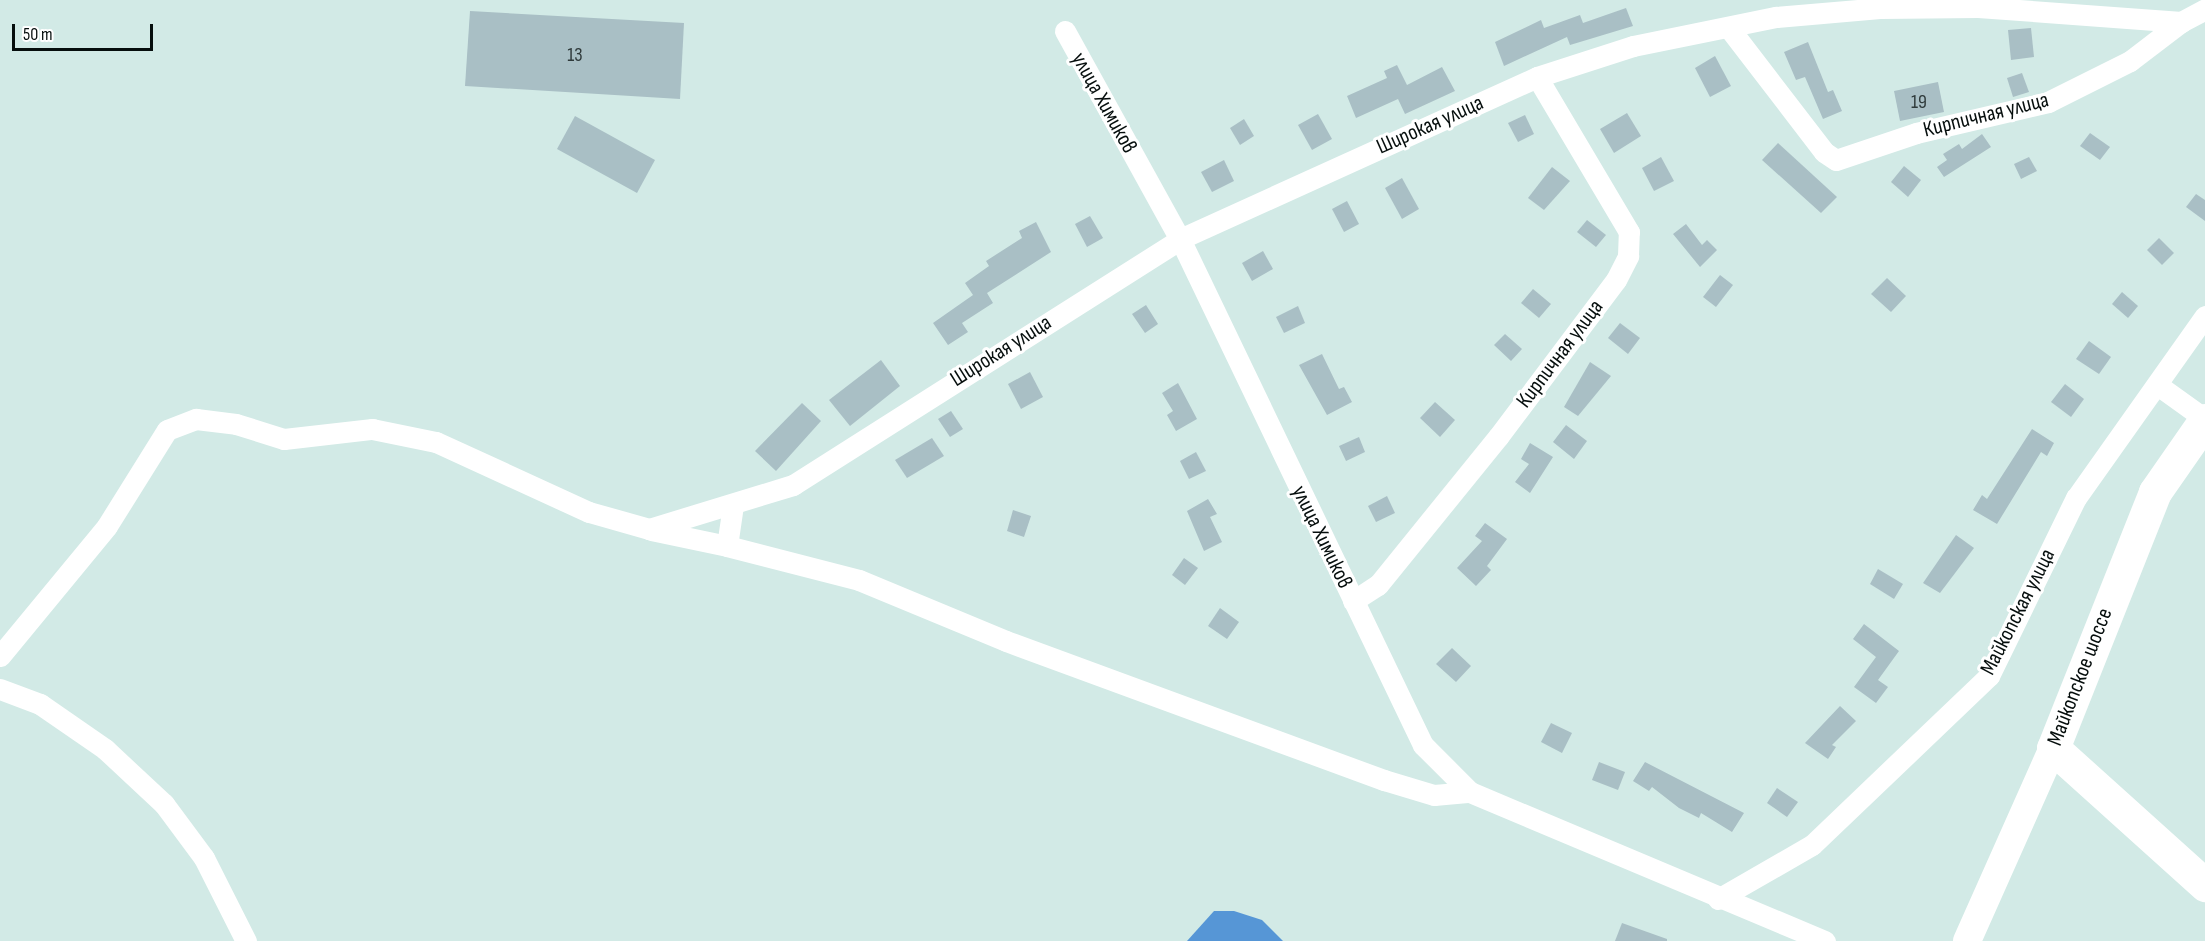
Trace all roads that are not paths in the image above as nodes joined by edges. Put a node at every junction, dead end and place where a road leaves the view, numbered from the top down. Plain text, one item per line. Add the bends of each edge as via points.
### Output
1 (2205, 9) edge
2 (2181, 22) junction
3 (1729, 28) junction
4 (1065, 31) dead end
5 (1537, 77) junction
6 (1180, 239) junction
7 (2205, 316) edge
8 (2159, 386) junction
9 (2205, 419) edge
10 (733, 505) junction
11 (649, 529) junction
12 (727, 546) junction
13 (1353, 601) junction
14 (0, 656) edge
15 (0, 689) edge
16 (2053, 748) junction
17 (1470, 792) junction
18 (2205, 885) edge
19 (1718, 899) junction
20 (246, 941) edge
21 (1825, 941) edge
22 (1967, 941) edge

1 - 2 street
2 - 3 street, Широкая улица via 1978,7 1880,8 1776,18
2 - 3 street, Кирпичная улица via 2130,61 2048,102 1916,133 1836,160 1824,152
3 - 5 street, Широкая улица via 1633,46
4 - 6 street, улица Химиков
5 - 6 street, Широкая улица
5 - 13 street, Кирпичная улица via 1629,232 1628,256 1616,280 1490,446 1378,585
6 - 10 street, Широкая улица via 793,485
6 - 13 street, улица Химиков
7 - 8 street, Майкопская улица
8 - 9 street
8 - 19 street, Майкопская улица via 2076,498 1989,676 1812,845
9 - 16 main road, Майкопское шоссе via 2154,492
10 - 11 street, Широкая улица
10 - 12 street
11 - 12 street
11 - 14 street via 589,512 436,442 372,429 284,439 236,424 196,419 167,430 107,526
12 - 17 street via 859,580 1006,641 1384,780 1434,795
13 - 17 street, улица Химиков via 1423,746
15 - 20 street via 40,704 105,749 164,804 204,858
16 - 18 main road
16 - 22 street, Майкопское шоссе
17 - 19 street, улица Химиков
19 - 21 street, улица Химиков

